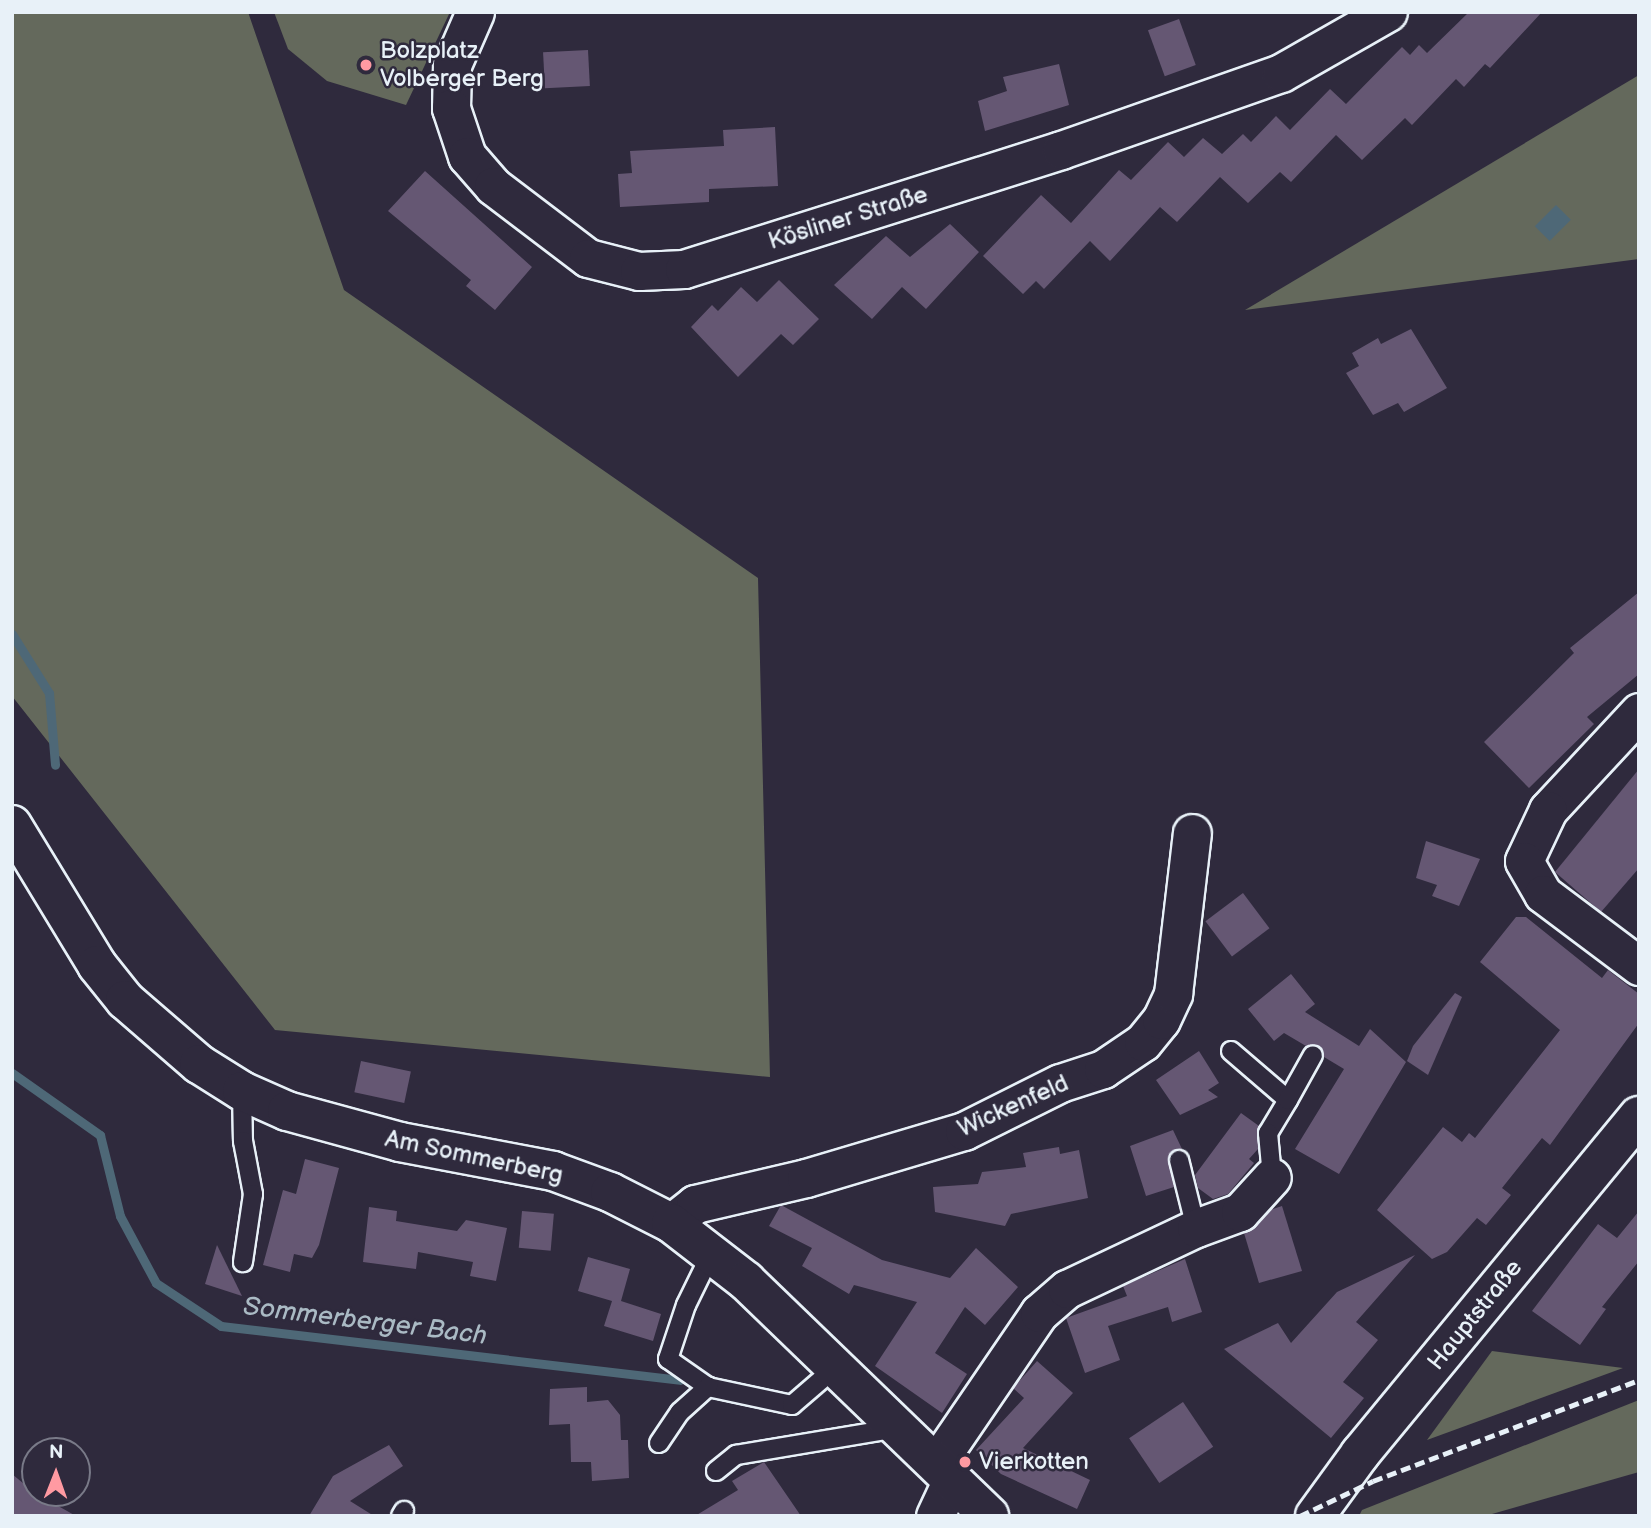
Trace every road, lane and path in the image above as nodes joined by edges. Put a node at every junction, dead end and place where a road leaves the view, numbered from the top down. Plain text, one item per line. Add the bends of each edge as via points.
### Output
1 (475, 12) edge
2 (1388, 12) edge
3 (1639, 712) edge
4 (12, 825) edge
5 (1192, 833) dead end
6 (1639, 966) edge
7 (1231, 1051) dead end
8 (1313, 1055) dead end
9 (242, 1091) junction
10 (1288, 1100) junction
11 (1639, 1116) edge
12 (1179, 1160) dead end
13 (1272, 1177) joint
14 (671, 1223) junction
15 (1196, 1228) junction
16 (712, 1252) junction
17 (243, 1262) dead end
18 (836, 1367) junction
19 (708, 1387) junction
20 (899, 1428) junction
21 (659, 1443) dead end
22 (716, 1471) dead end
23 (944, 1472) junction
24 (936, 1516) edge
25 (989, 1516) edge
26 (1315, 1516) edge

1 - 2 street, Kösliner Straße via 453,65 451,108 467,156 493,186 588,258 639,271 684,269 1061,150 1281,73
3 - 6 street via 1548,810 1524,861 1543,894
4 - 9 street, Am Sommerberg via 61,911 125,1000 199,1063
5 - 14 street, Wickenfeld via 1173,994 1161,1020 1143,1042 1103,1069 1060,1083 964,1131 806,1178 695,1204
7 - 10 lane
8 - 10 lane
9 - 14 street, Am Sommerberg via 336,1127 553,1171 610,1192
9 - 17 lane via 243,1142 253,1194
10 - 13 lane via 1268,1133
11 - 26 street, Hauptstraße via 1360,1454
12 - 15 lane
13 - 15 street via 1240,1212
14 - 16 street, Am Sommerberg
15 - 23 street via 1067,1289 1039,1313
16 - 18 street, Am Sommerberg
16 - 19 lane via 686,1305 668,1359
18 - 19 lane via 792,1405
18 - 20 street, Am Sommerberg
19 - 21 lane via 680,1412
20 - 22 lane via 736,1455
20 - 23 street, Am Sommerberg
23 - 24 street
23 - 25 street, Am Sommerberg

